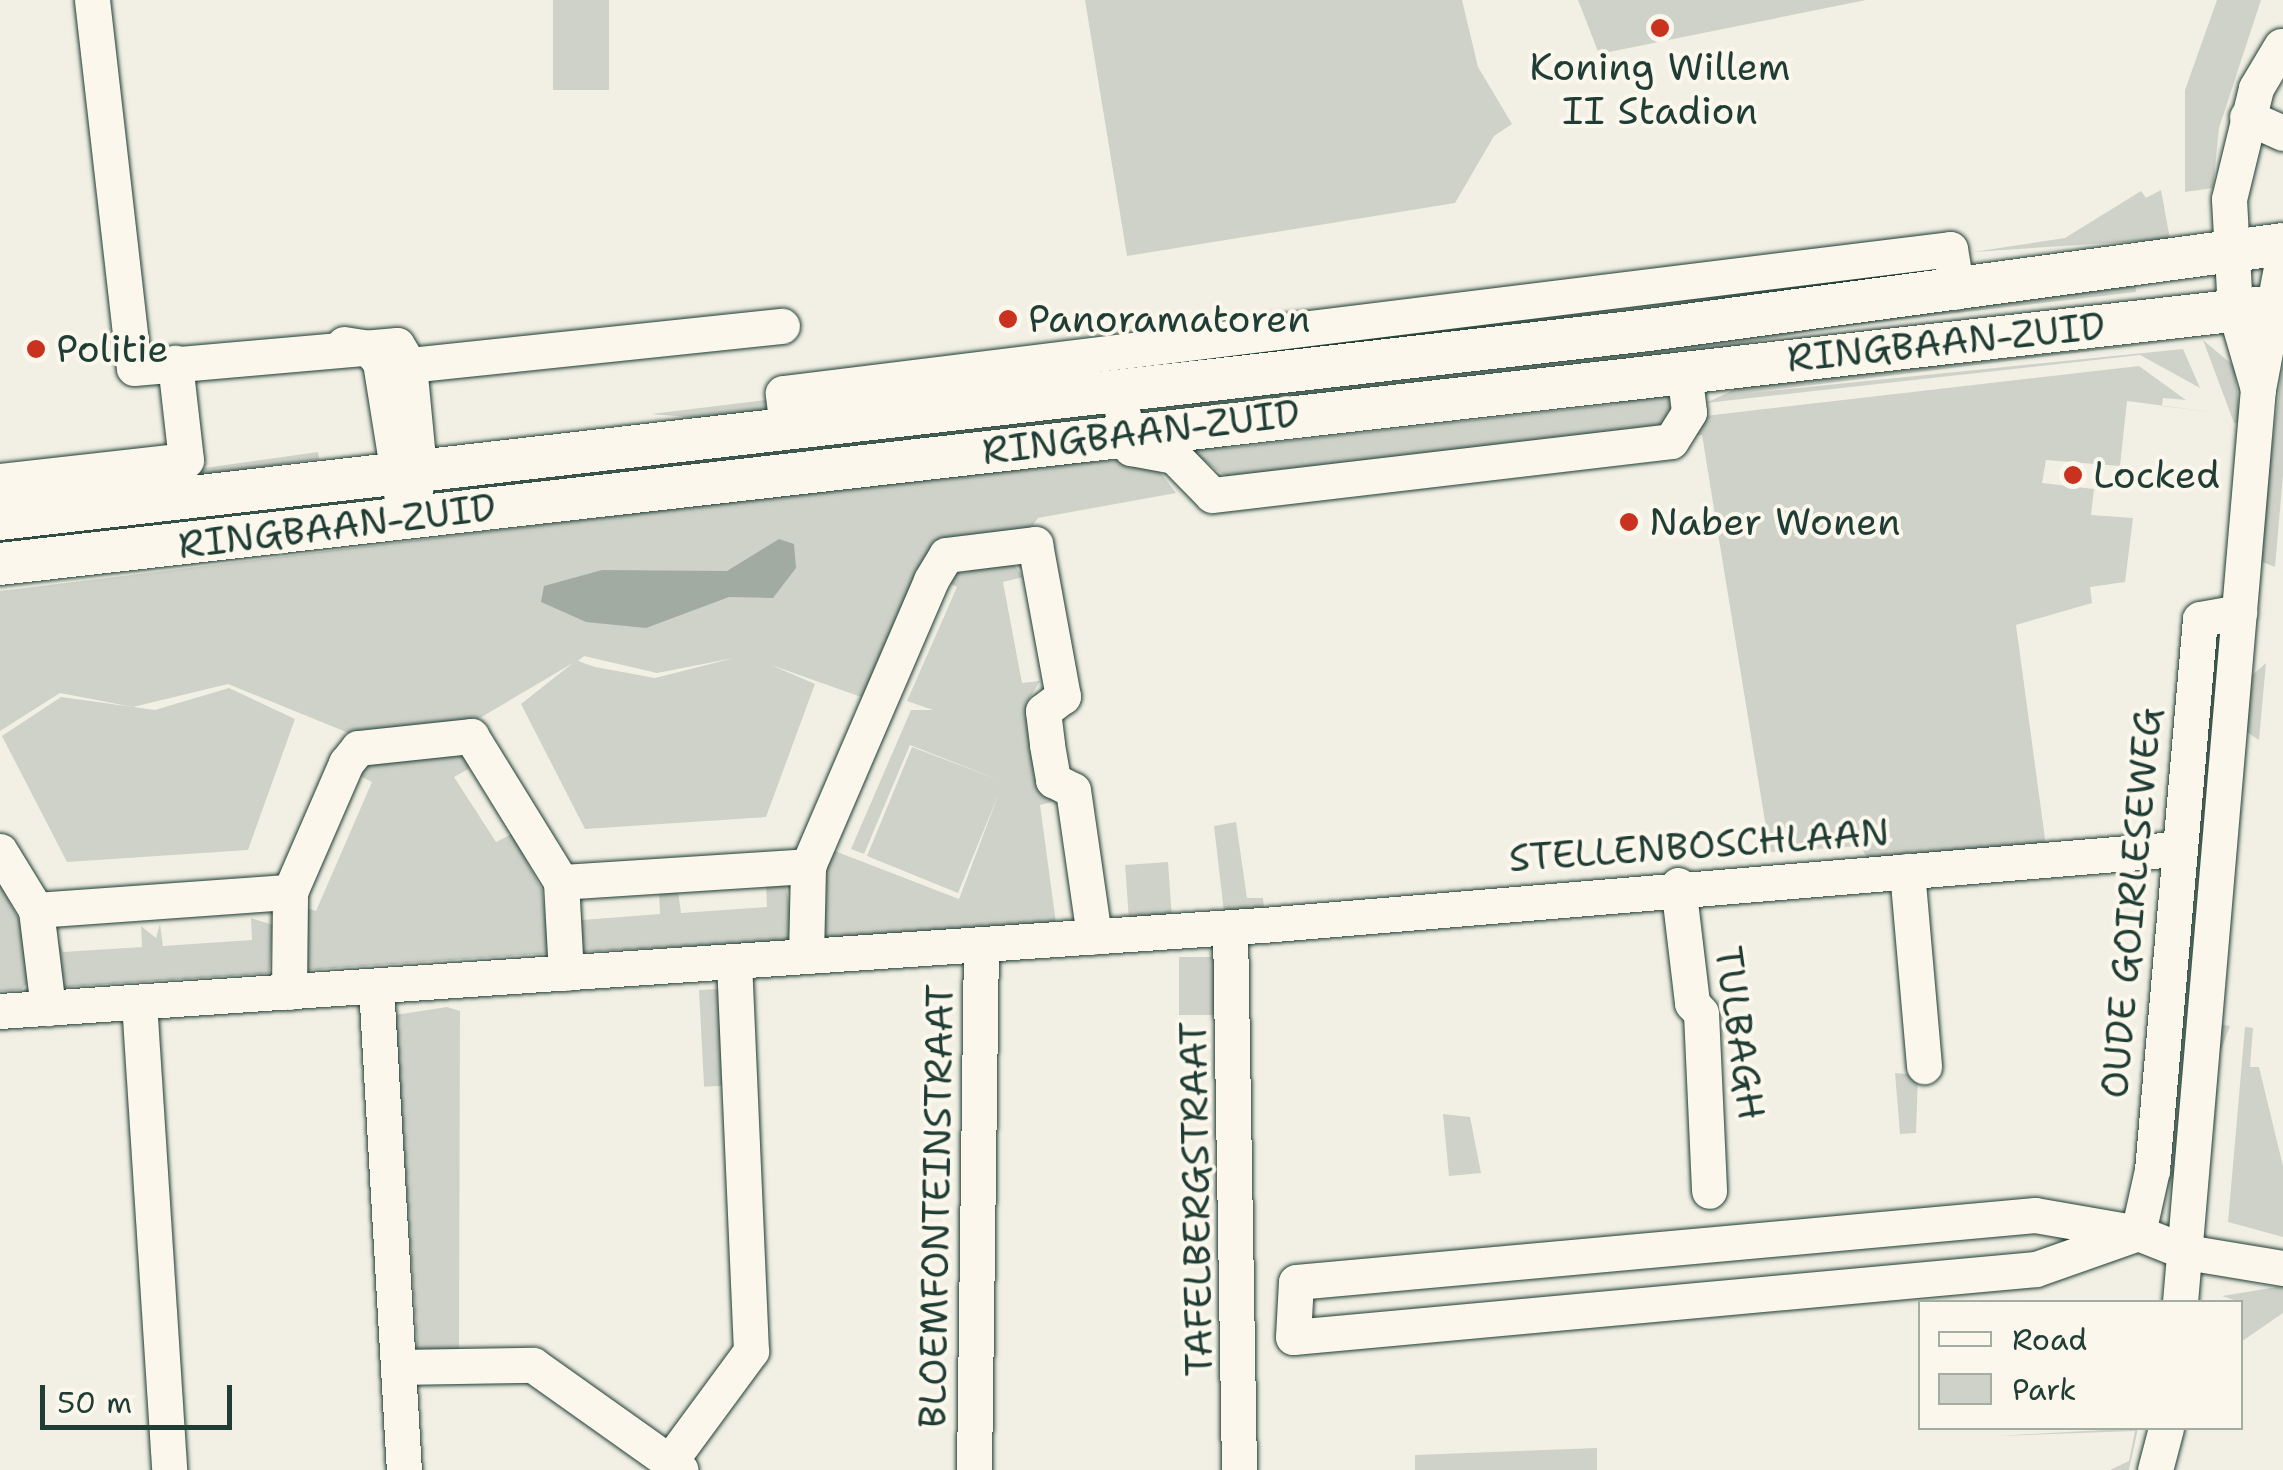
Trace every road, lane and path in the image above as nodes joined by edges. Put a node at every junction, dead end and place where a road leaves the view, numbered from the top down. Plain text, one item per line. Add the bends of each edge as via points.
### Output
1 (92, 0) edge
2 (2282, 44) edge
3 (2247, 117) junction
4 (2283, 134) edge
5 (2283, 244) edge
6 (2227, 252) junction
7 (2283, 257) edge
8 (1957, 291) junction
9 (2264, 307) edge
10 (1554, 322) junction
11 (782, 326) dead end
12 (337, 344) junction
13 (1214, 362) junction
14 (176, 363) junction
15 (409, 365) junction
16 (1684, 370) junction
17 (1117, 390) junction
18 (785, 411) junction
19 (1122, 435) junction
20 (406, 471) junction
21 (0, 481) edge
22 (410, 518) junction
23 (0, 519) edge
24 (0, 564) edge
25 (2239, 612) junction
26 (2174, 849) junction
27 (0, 852) edge
28 (808, 866) junction
29 (1907, 871) junction
30 (560, 882) junction
31 (1678, 885) junction
32 (290, 892) junction
33 (36, 910) junction
34 (1230, 927) junction
35 (1094, 936) junction
36 (981, 944) junction
37 (806, 956) junction
38 (734, 962) junction
39 (566, 973) junction
40 (376, 986) junction
41 (289, 992) junction
42 (139, 1002) junction
43 (48, 1008) junction
44 (0, 1012) edge
45 (1924, 1066) dead end
46 (1709, 1191) dead end
47 (2138, 1232) junction
48 (1714, 1243) junction
49 (2186, 1252) junction
50 (2283, 1268) edge
51 (1719, 1298) junction
52 (2180, 1300) edge
53 (399, 1367) junction
54 (2165, 1430) edge
55 (675, 1466) edge
56 (169, 1470) edge
57 (404, 1470) edge
58 (974, 1470) edge
59 (1239, 1470) edge
60 (2155, 1470) edge

1 - 14 street via 134,368
2 - 3 street
3 - 4 street
3 - 6 street
5 - 6 main road, RINGBAAN-ZUID
6 - 8 main road, RINGBAAN-ZUID
6 - 9 street
7 - 9 street
8 - 10 main road, RINGBAAN-ZUID
8 - 10 street, RINGBAAN-ZUID via 1950,249
9 - 16 main road, RINGBAAN-ZUID
9 - 25 street
10 - 13 main road, RINGBAAN-ZUID
11 - 15 street
12 - 14 street
12 - 15 street via 387,341 406,350
12 - 20 street via 368,348 380,362
13 - 17 main road, RINGBAAN-ZUID
13 - 18 street, RINGBAAN-ZUID
14 - 21 street via 186,460
15 - 20 street
16 - 19 main road, RINGBAAN-ZUID
16 - 19 street, RINGBAAN-ZUID via 1689,412 1671,440 1212,495 1174,456 1131,448
17 - 18 main road, RINGBAAN-ZUID
17 - 19 street
18 - 20 main road, RINGBAAN-ZUID
19 - 22 main road, RINGBAAN-ZUID
20 - 22 street
20 - 23 main road, RINGBAAN-ZUID
22 - 24 main road, RINGBAAN-ZUID
25 - 26 street, OUDE GOIRLESEWEG via 2200,619
25 - 49 street
26 - 29 street, STELLENBOSCHLAAN
26 - 47 street, OUDE GOIRLESEWEG via 2152,1170
27 - 33 street
28 - 30 street
28 - 35 street via 946,554 1035,544 1063,696 1043,712 1047,745 1053,780 1072,790
28 - 37 street
29 - 31 street, STELLENBOSCHLAAN
29 - 45 street
30 - 32 street via 471,736 358,748
30 - 39 street
31 - 34 street, STELLENBOSCHLAAN
31 - 46 street, TULBAGH via 1692,1003 1700,1013
32 - 33 street
32 - 41 street
33 - 43 street
34 - 35 street, STELLENBOSCHLAAN
34 - 59 street, TAFELBERGSTRAAT
35 - 36 street, STELLENBOSCHLAAN
36 - 37 street, STELLENBOSCHLAAN
36 - 58 street, BLOEMFONTEINSTRAAT
37 - 38 street, STELLENBOSCHLAAN
38 - 39 street, STELLENBOSCHLAAN
38 - 55 street via 751,1351
39 - 40 street, STELLENBOSCHLAAN
40 - 41 street, STELLENBOSCHLAAN
40 - 53 street
41 - 42 street, STELLENBOSCHLAAN
42 - 43 street, STELLENBOSCHLAAN
42 - 56 street
43 - 44 street, STELLENBOSCHLAAN
47 - 48 street via 2034,1215
47 - 49 street
47 - 51 street via 2036,1269
48 - 51 street
48 - 51 street via 1296,1282 1293,1337
49 - 50 street
49 - 52 street
53 - 55 street via 532,1365
53 - 57 street
54 - 60 street

